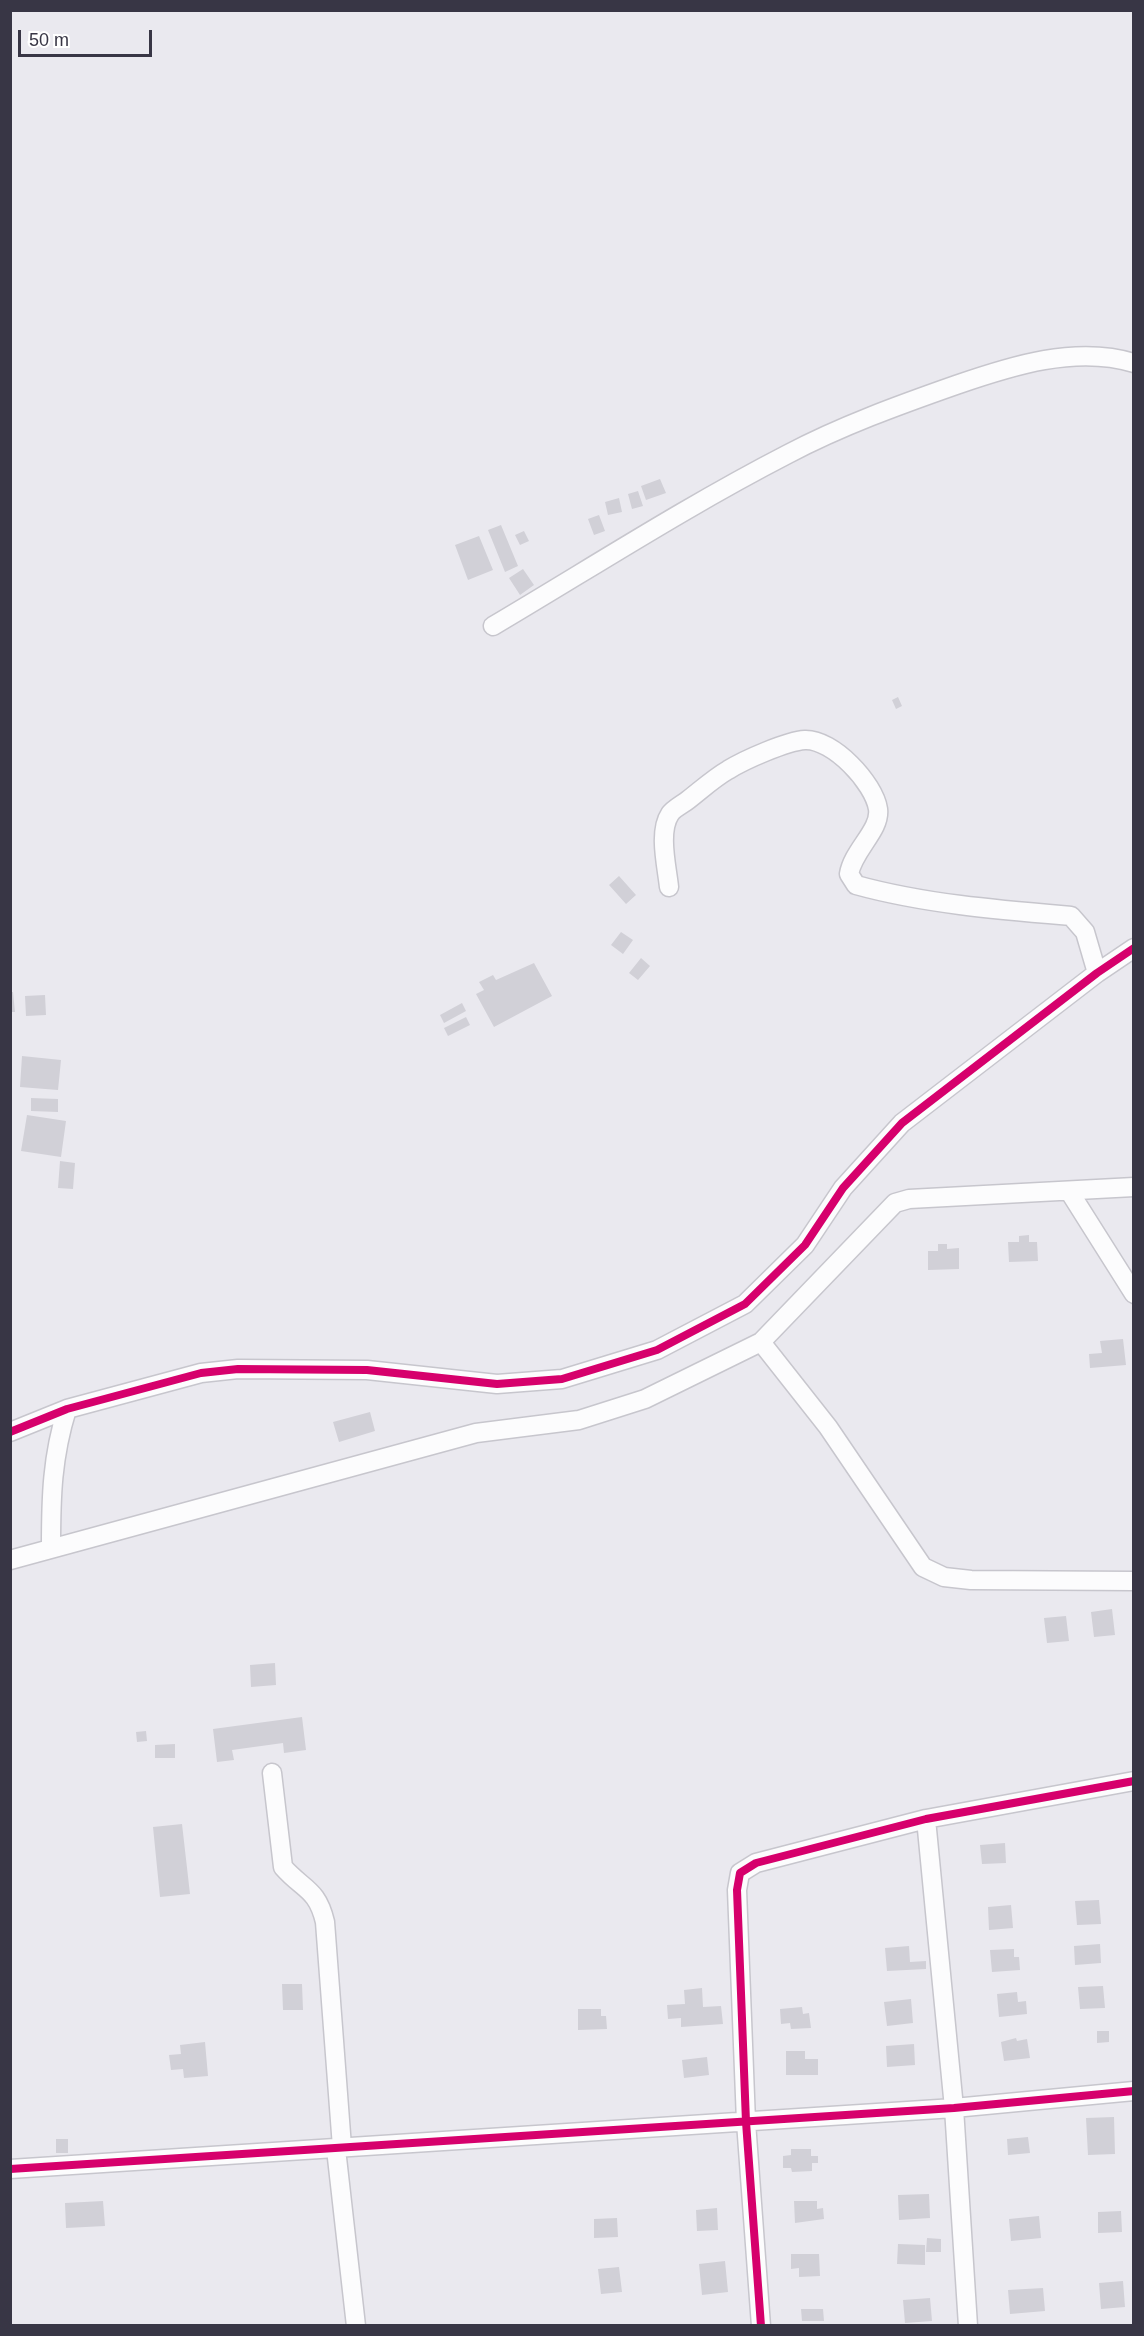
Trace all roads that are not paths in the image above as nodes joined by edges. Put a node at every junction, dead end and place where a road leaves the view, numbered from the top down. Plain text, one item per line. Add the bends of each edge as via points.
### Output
1 (1134, 363) edge
2 (494, 626) dead end
3 (669, 887) dead end
4 (1134, 948) edge
5 (1097, 972) junction
6 (1134, 1186) edge
7 (1069, 1191) junction
8 (1134, 1294) edge
9 (761, 1342) junction
10 (68, 1409) junction
11 (10, 1432) edge
12 (51, 1547) junction
13 (10, 1560) edge
14 (1134, 1581) edge
15 (273, 1773) dead end
16 (1134, 1781) edge
17 (926, 1819) junction
18 (1134, 2091) edge
19 (954, 2108) junction
20 (746, 2122) junction
21 (339, 2148) junction
22 (10, 2169) edge
23 (356, 2325) edge
24 (761, 2325) edge
25 (968, 2325) edge

1 - 2 street via 1069,357 1006,368 891,407 789,453
3 - 5 street via 666,831 670,814 729,769 808,740 851,764 873,793 878,811 876,826 851,861 849,874 856,885 1002,910 1071,916 1085,932
4 - 5 street
5 - 10 street via 902,1123 843,1188 805,1245 745,1304 657,1350 562,1379 497,1384 368,1370 229,1370 201,1373
6 - 7 street
7 - 8 street
7 - 9 street via 909,1199 895,1203
9 - 12 street via 645,1399 579,1420 476,1433
9 - 14 street via 828,1427 922,1567 944,1577 971,1580
10 - 11 street
10 - 12 street via 56,1444
12 - 13 street
15 - 21 street via 283,1867 314,1893 325,1922
16 - 17 street
17 - 19 street
17 - 20 street via 756,1863 740,1874 737,1890
18 - 19 street
19 - 20 street
19 - 25 street
20 - 21 street
20 - 24 street
21 - 22 street
21 - 23 street

